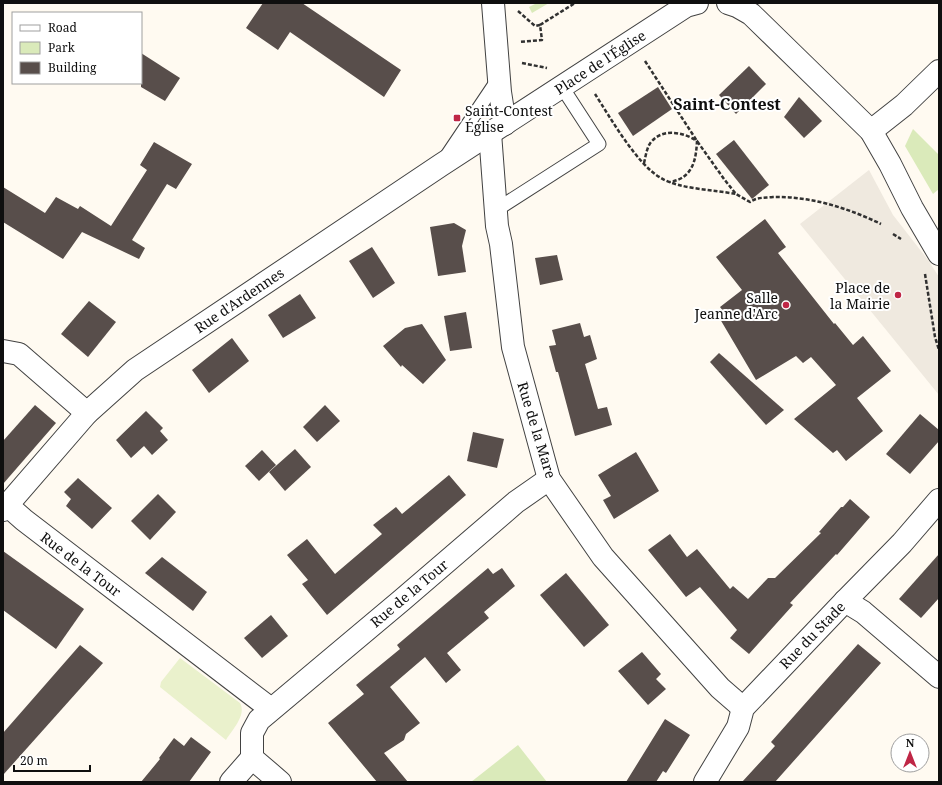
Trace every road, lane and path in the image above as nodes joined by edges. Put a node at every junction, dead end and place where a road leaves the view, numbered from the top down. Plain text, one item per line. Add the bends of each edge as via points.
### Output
1 (575, 3) edge
2 (697, 3) edge
3 (728, 3) edge
4 (503, 5) edge
5 (540, 25) junction
6 (516, 43) dead end
7 (644, 59) dead end
8 (939, 71) edge
9 (500, 77) junction
10 (562, 86) junction
11 (594, 92) dead end
12 (498, 128) junction
13 (871, 131) junction
14 (697, 141) junction
15 (644, 163) junction
16 (441, 165) junction
17 (670, 182) junction
18 (736, 194) junction
19 (496, 210) junction
20 (881, 224) dead end
21 (939, 254) edge
22 (925, 272) dead end
23 (939, 350) edge
24 (3, 351) edge
25 (87, 413) junction
26 (549, 479) junction
27 (939, 500) edge
28 (5, 507) edge
29 (845, 601) junction
30 (939, 677) edge
31 (743, 708) junction
32 (271, 709) junction
33 (252, 758) junction
34 (231, 782) edge
35 (280, 782) edge
36 (705, 782) edge

1 - 5 path
2 - 10 street, Place de l'Église via 686,6
3 - 13 street via 750,14
4 - 5 path via 535,26
4 - 9 street, Rue de la Mare
5 - 6 path via 542,40
7 - 14 path
8 - 13 street via 904,105
9 - 12 street, Rue de la Mare
9 - 16 lane
10 - 12 street, Place de l'Église
10 - 19 lane via 599,144
11 - 15 path
12 - 16 street, Rue d'Ardennes
12 - 19 street, Rue de la Mare
13 - 21 street
14 - 15 path via 683,134 662,134 652,140
14 - 17 path via 694,165 687,174
14 - 18 path
15 - 17 path via 650,171
16 - 25 street, Rue d'Ardennes via 135,370
17 - 18 path
18 - 20 path via 750,202 756,198 787,197 808,200 843,208
19 - 26 street, Rue de la Mare via 513,347
22 - 23 path
24 - 25 street via 19,354
25 - 28 street, Rue d'Ardennes
26 - 31 street, Rue de la Mare via 603,557 720,688
26 - 32 street, Rue de la Tour via 516,502
27 - 29 street, Rue du Stade via 902,543
28 - 32 street, Rue de la Tour
29 - 30 street via 864,612
29 - 31 street, Rue du Stade
31 - 36 street, Rue du Stade via 738,727
32 - 33 street, Rue de la Tour via 259,720 252,733
33 - 34 street
33 - 35 street

